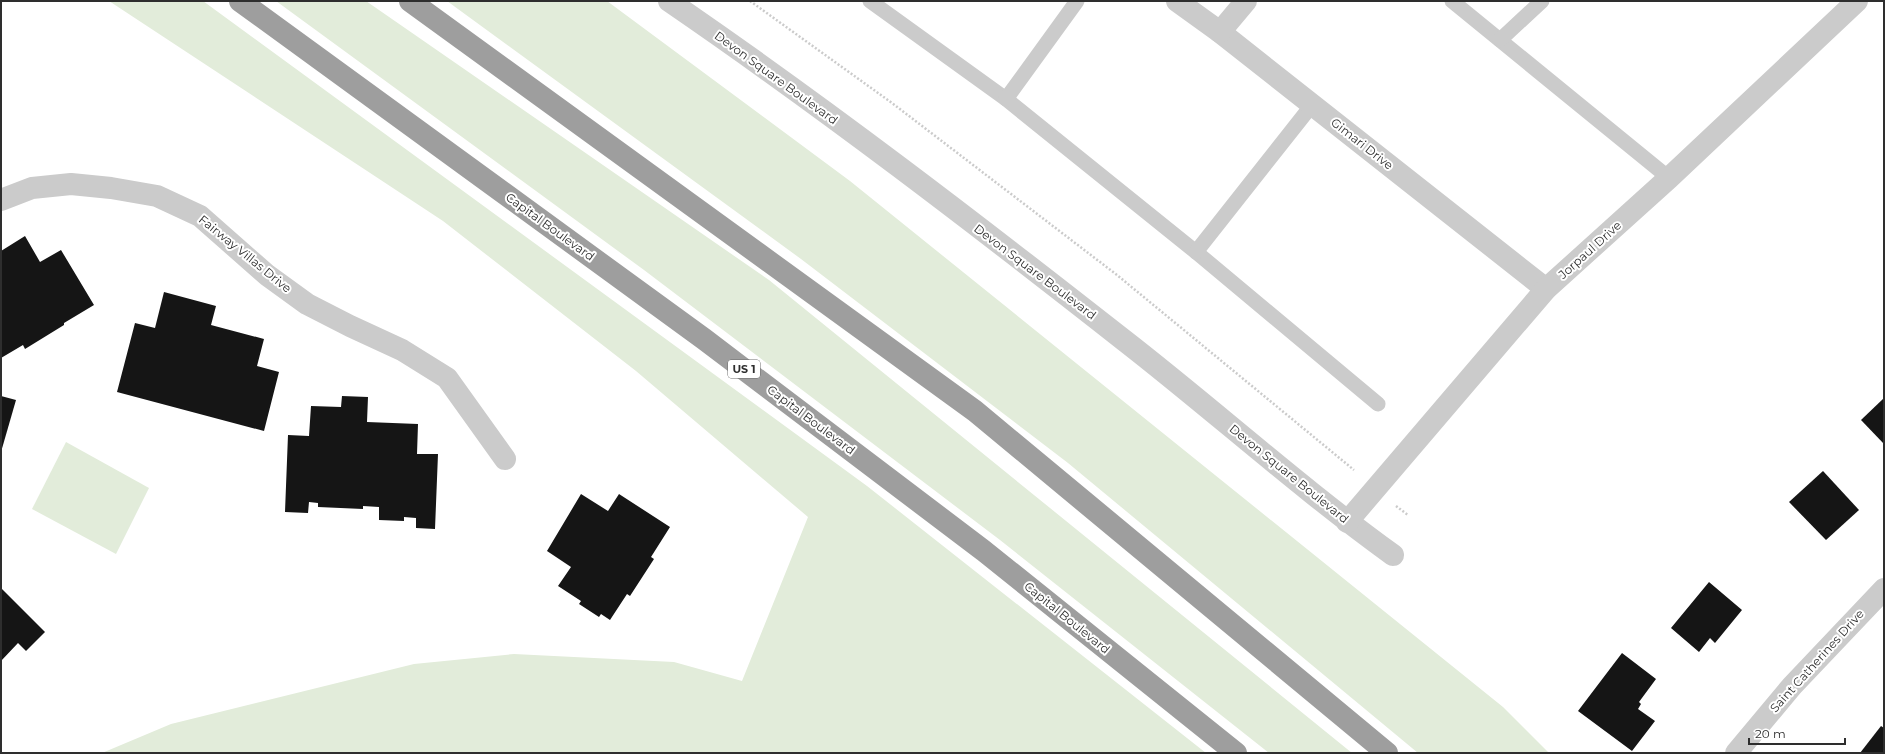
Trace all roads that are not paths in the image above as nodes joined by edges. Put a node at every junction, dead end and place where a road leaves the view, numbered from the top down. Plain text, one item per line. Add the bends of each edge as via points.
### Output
1 (240, 1) edge
2 (410, 1) edge
3 (870, 1) edge
4 (1077, 1) edge
5 (1177, 1) edge
6 (1246, 1) edge
7 (1452, 1) edge
8 (1542, 1) edge
9 (1857, 1) edge
10 (683, 5) edge
11 (1220, 32) junction
12 (1500, 40) junction
13 (1006, 100) junction
14 (1312, 105) junction
15 (1668, 178) junction
16 (1, 200) edge
17 (1196, 252) junction
18 (1546, 289) junction
19 (1378, 404) dead end
20 (505, 459) dead end
21 (1347, 522) junction
22 (1393, 555) dead end
23 (1884, 589) edge
24 (1236, 753) edge
25 (1387, 753) edge
26 (1736, 753) edge

1 - 24 highway, Capital Boulevard / US 1 via 711,344 984,551
2 - 25 highway via 975,411
3 - 13 lane
4 - 13 lane
5 - 11 street, Gimari Drive
6 - 11 street
7 - 12 lane
8 - 12 lane
9 - 15 street, Jorpaul Drive
10 - 21 street, Devon Square Boulevard via 1119,337
11 - 14 street, Gimari Drive
12 - 15 lane
13 - 17 lane
14 - 17 lane
14 - 18 street, Gimari Drive
15 - 18 street, Jorpaul Drive
16 - 20 street, Fairway Villas Drive via 32,188 71,184 157,196 200,216 267,275 307,304 402,350 447,378
17 - 19 lane
18 - 21 street, Jorpaul Drive
21 - 22 street, Devon Square Boulevard
23 - 26 street, Saint Catherines Drive via 1792,686

